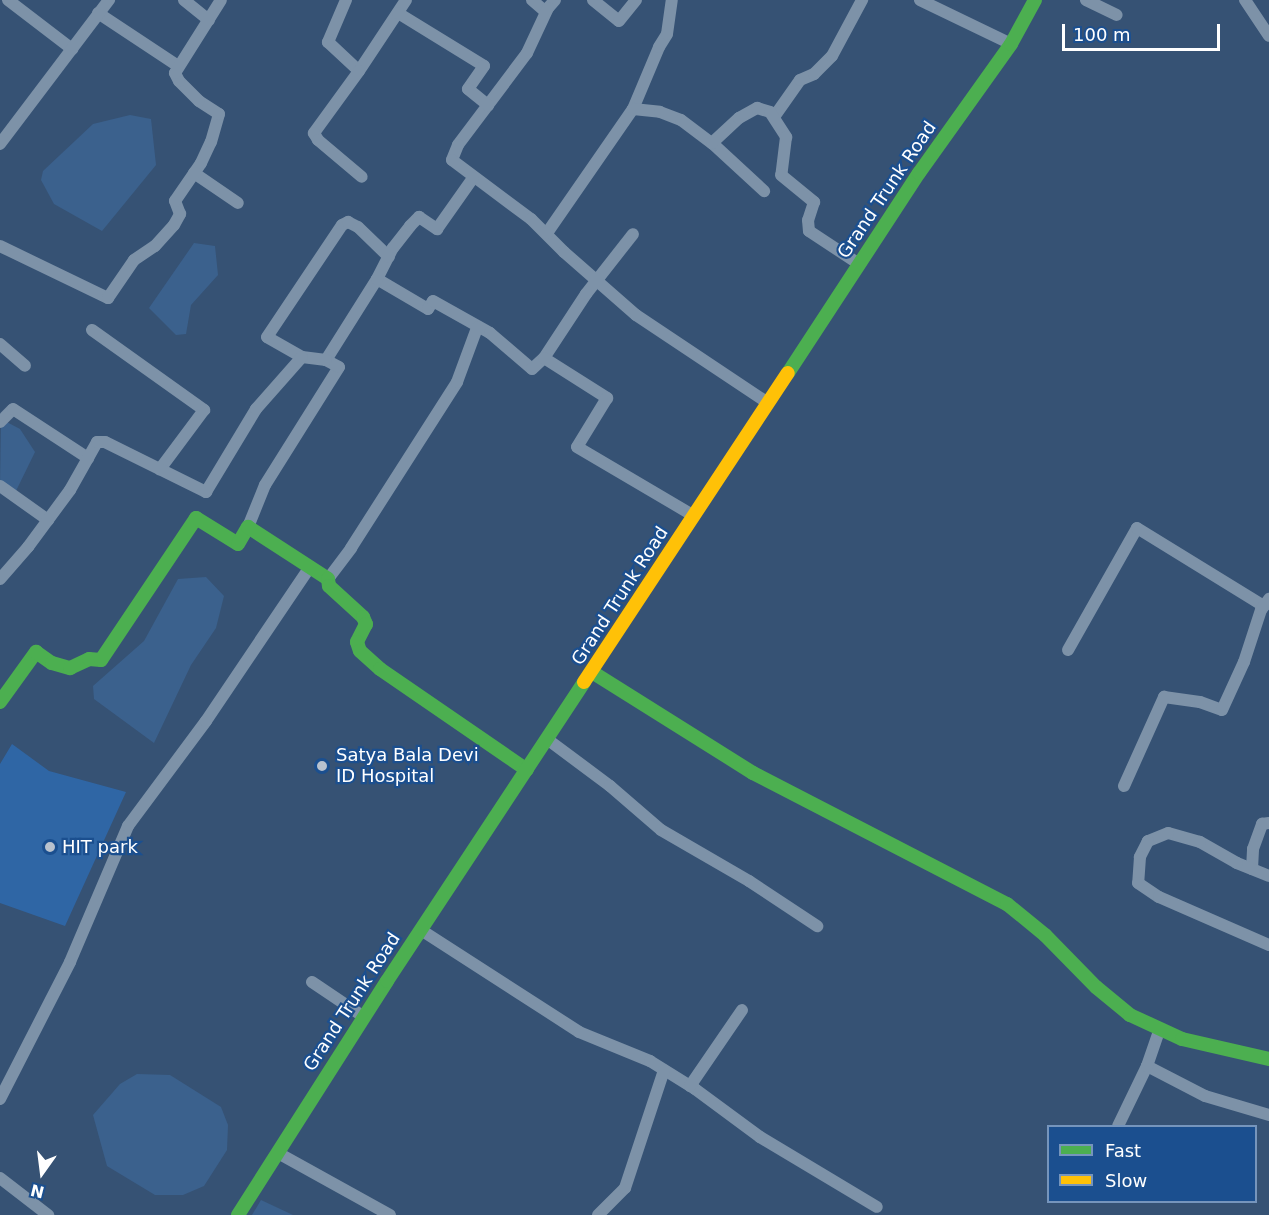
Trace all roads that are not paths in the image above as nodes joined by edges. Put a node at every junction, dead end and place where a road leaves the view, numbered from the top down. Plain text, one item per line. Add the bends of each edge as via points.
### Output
1 (8, 0) edge
2 (109, 0) edge
3 (184, 0) edge
4 (221, 0) edge
5 (345, 0) edge
6 (406, 0) edge
7 (532, 0) edge
8 (555, 0) edge
9 (593, 0) edge
10 (636, 0) edge
11 (672, 0) edge
12 (862, 0) edge
13 (920, 0) edge
14 (1035, 0) edge
15 (1086, 0) edge
16 (1245, 0) edge
17 (546, 12) junction
18 (98, 13) junction
19 (398, 13) junction
20 (1117, 15) dead end
21 (209, 20) junction
22 (1269, 36) edge
23 (1011, 44) junction
24 (72, 49) junction
25 (178, 66) junction
26 (359, 70) junction
27 (488, 105) junction
28 (633, 108) junction
29 (774, 117) junction
30 (712, 143) junction
31 (0, 144) edge
32 (194, 173) junction
33 (362, 177) dead end
34 (473, 178) junction
35 (764, 191) dead end
36 (238, 203) dead end
37 (547, 233) junction
38 (633, 234) dead end
39 (0, 246) edge
40 (389, 257) junction
41 (859, 264) junction
42 (378, 279) junction
43 (597, 281) junction
44 (477, 328) junction
45 (92, 330) dead end
46 (0, 344) edge
47 (302, 357) junction
48 (544, 358) junction
49 (326, 360) junction
50 (25, 366) dead end
51 (768, 403) junction
52 (0, 422) edge
53 (88, 458) junction
54 (160, 469) junction
55 (0, 486) edge
56 (694, 516) junction
57 (48, 520) junction
58 (248, 527) junction
59 (310, 567) junction
60 (0, 579) edge
61 (328, 579) junction
62 (1266, 602) edge
63 (1068, 650) dead end
64 (592, 672) junction
65 (0, 702) edge
66 (547, 739) junction
67 (526, 770) junction
68 (1124, 786) dead end
69 (1269, 823) edge
70 (1252, 869) junction
71 (1269, 876) edge
72 (817, 926) dead end
73 (421, 930) junction
74 (1269, 945) edge
75 (312, 982) dead end
76 (742, 1010) dead end
77 (364, 1017) junction
78 (1160, 1029) junction
79 (1269, 1059) edge
80 (1147, 1066) junction
81 (664, 1070) junction
82 (690, 1086) junction
83 (0, 1100) edge
84 (1269, 1115) edge
85 (1118, 1125) edge
86 (278, 1153) junction
87 (0, 1178) edge
88 (877, 1207) dead end
89 (48, 1215) edge
90 (238, 1215) edge
91 (390, 1215) edge
92 (598, 1215) edge

1 - 24 street
2 - 18 street
3 - 21 street
4 - 21 street
5 - 26 street via 328,42
6 - 19 street
7 - 17 street
8 - 17 street
9 - 10 street via 619,21
11 - 28 street via 667,34
12 - 29 street via 832,56 814,74 800,80
13 - 23 street
14 - 23 street, Grand Trunk Road
15 - 20 street
16 - 22 street
17 - 27 street via 526,53
18 - 24 street
18 - 25 street
19 - 26 street
19 - 27 street via 484,66 468,89
21 - 25 street
23 - 41 street, Grand Trunk Road
24 - 31 street
25 - 32 street via 175,73 179,81 219,114 211,142
26 - 33 street via 314,133
27 - 34 street via 452,160
28 - 30 street via 681,120
28 - 37 street
29 - 30 street via 757,108 739,118
29 - 41 street via 786,137 781,175 814,202 809,231
30 - 35 street
32 - 36 street
32 - 39 street via 175,201 180,214 174,225 155,246 134,260 108,298
34 - 37 street
34 - 40 street via 437,229 419,217
37 - 43 street
38 - 43 street
40 - 42 street
40 - 47 street via 358,227 348,222 342,225 267,337
41 - 51 street, Grand Trunk Road
42 - 44 street via 428,309 433,301
42 - 49 street
43 - 48 street
43 - 51 street via 636,315
44 - 48 street via 490,333 532,369
44 - 61 street via 458,382
45 - 54 street via 204,410
46 - 50 street
47 - 49 street
47 - 54 street via 256,409 206,492
48 - 56 street via 607,398 577,447
49 - 58 street via 339,367 265,485
51 - 56 street, Grand Trunk Road
52 - 53 street via 13,409
53 - 54 street via 100,442
53 - 57 street via 82,473
55 - 57 street
56 - 64 street, Grand Trunk Road
57 - 60 street
58 - 59 street
58 - 65 street via 238,544 196,518 101,660 89,659 70,668 52,663 36,652
59 - 61 street
59 - 83 street via 206,721 128,826 70,962
61 - 67 street via 329,586 363,616 366,624 357,642 367,657
62 - 63 street via 1137,528
62 - 68 street via 1222,711 1200,702 1164,697
64 - 66 street, Grand Trunk Road
64 - 78 street via 753,773 1007,904 1121,1008
66 - 67 street, Grand Trunk Road
66 - 72 street via 661,830
67 - 73 street, Grand Trunk Road
69 - 70 street via 1262,824 1253,849
70 - 71 street
70 - 74 street via 1200,842 1168,833 1148,841 1140,857 1138,883 1159,897
73 - 77 street, Grand Trunk Road
73 - 81 street via 579,1032
75 - 77 street
76 - 82 street
77 - 86 street, Grand Trunk Road
78 - 79 street via 1182,1039
78 - 80 street
80 - 84 street via 1205,1096
80 - 85 street
81 - 82 street
81 - 92 street via 625,1188
82 - 88 street via 760,1137
86 - 90 street, Grand Trunk Road
86 - 91 street
87 - 89 street

